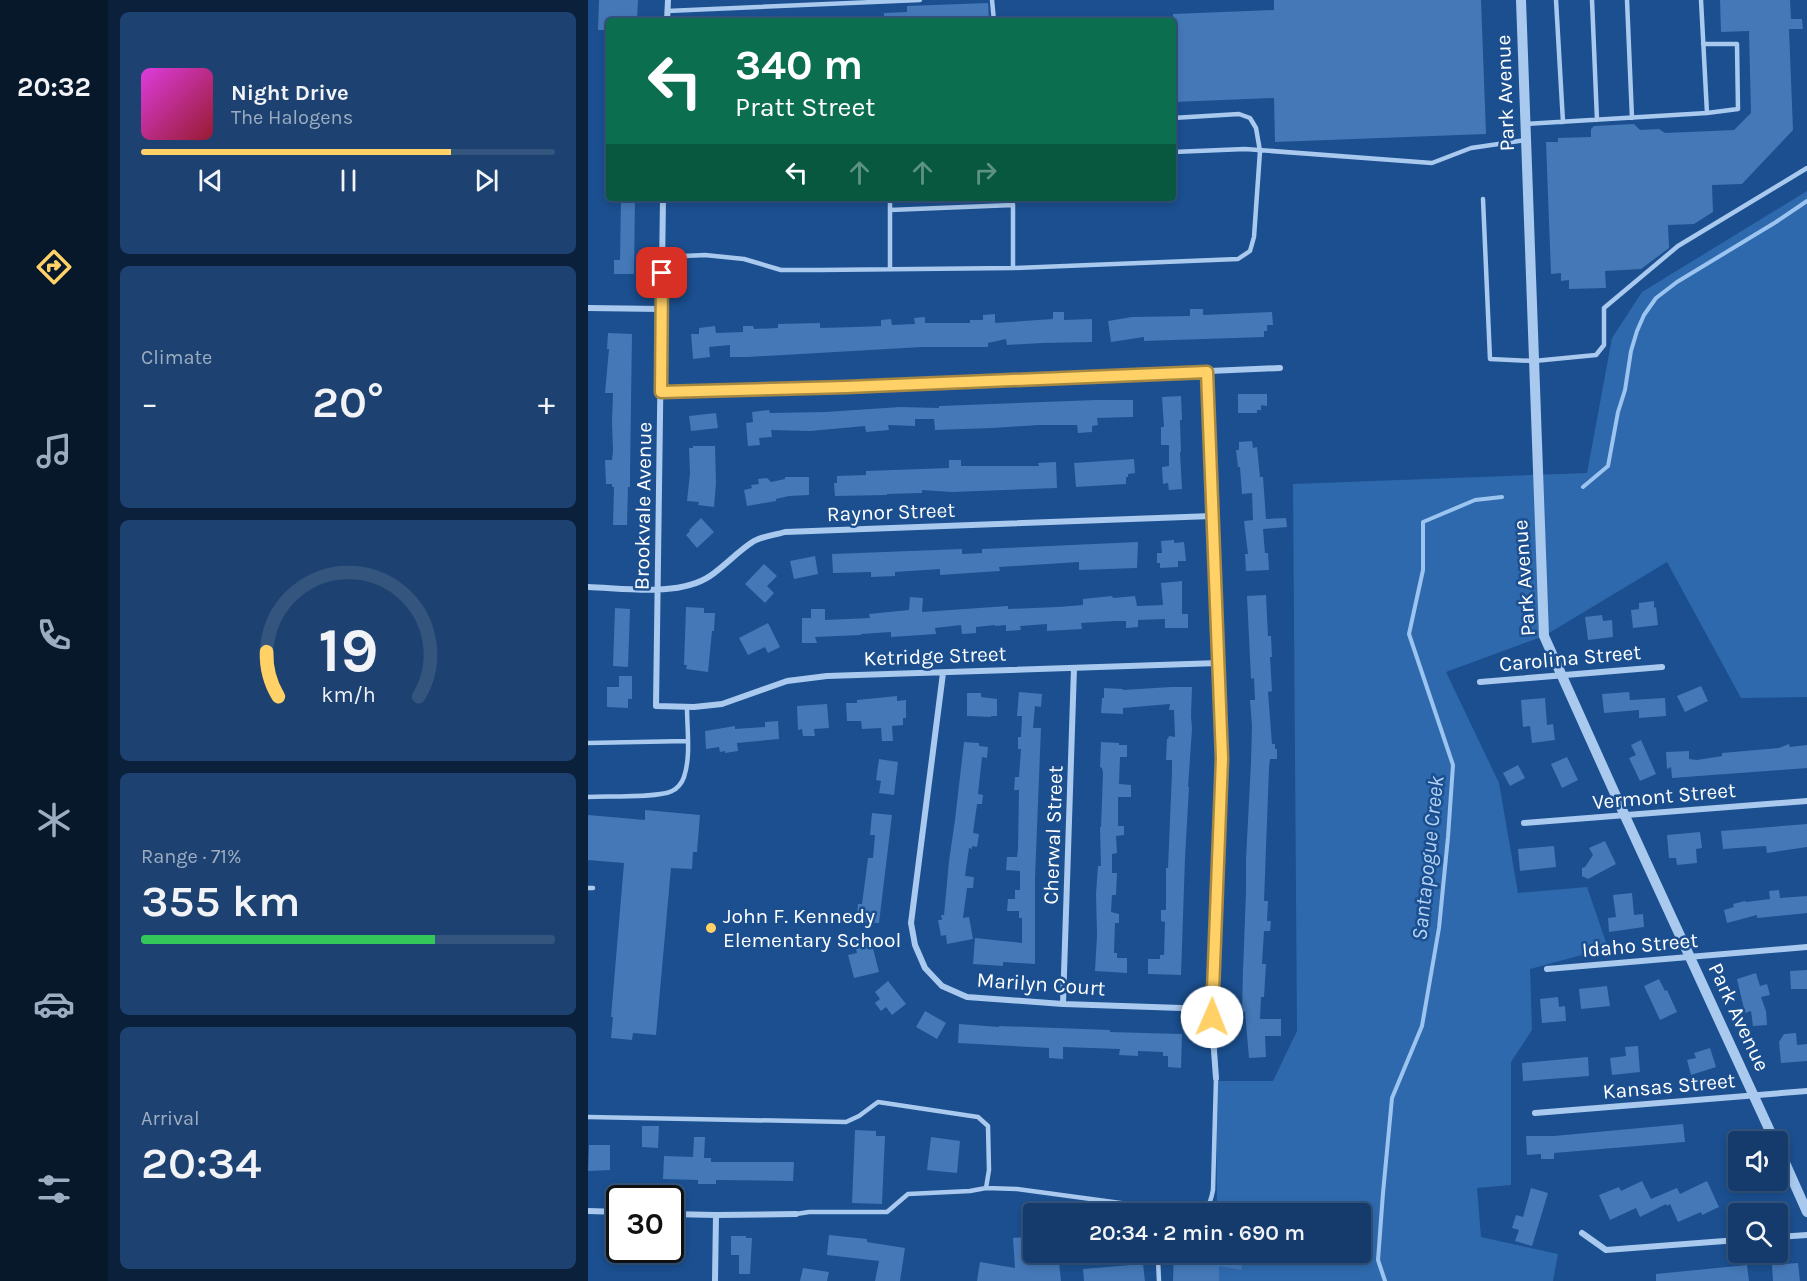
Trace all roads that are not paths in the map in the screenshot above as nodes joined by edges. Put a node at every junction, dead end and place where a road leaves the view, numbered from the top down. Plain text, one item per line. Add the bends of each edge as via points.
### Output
1 (668, 0) edge
2 (759, 0) edge
3 (918, 0) edge
4 (992, 0) edge
5 (1521, 0) edge
6 (1556, 0) edge
7 (1592, 0) edge
8 (1627, 0) edge
9 (1701, 0) edge
10 (879, 1) edge
11 (844, 2) edge
12 (794, 3) edge
13 (760, 7) junction
14 (667, 11) junction
15 (667, 18) edge
16 (994, 18) edge
17 (1703, 44) junction
18 (1707, 113) junction
19 (1176, 118) edge
20 (1632, 118) junction
21 (1597, 120) junction
22 (1563, 122) junction
23 (1525, 124) junction
24 (1526, 140) junction
25 (1260, 150) junction
26 (1176, 152) edge
27 (1807, 168) edge
28 (1483, 200) dead end
29 (663, 201) edge
30 (890, 201) edge
31 (1012, 201) edge
32 (1013, 205) junction
33 (890, 210) junction
34 (663, 257) junction
35 (1013, 268) junction
36 (890, 269) junction
37 (588, 308) edge
38 (661, 309) junction
39 (1534, 361) junction
40 (1280, 369) dead end
41 (1207, 372) junction
42 (661, 392) junction
43 (1212, 516) junction
44 (588, 587) edge
45 (658, 589) junction
46 (1219, 663) junction
47 (1662, 667) dead end
48 (1074, 668) junction
49 (943, 673) junction
50 (1561, 676) junction
51 (1480, 682) dead end
52 (656, 706) joint
53 (687, 707) junction
54 (687, 741) junction
55 (588, 743) edge
56 (588, 796) edge
57 (1807, 801) edge
58 (1624, 816) junction
59 (1524, 823) dead end
60 (1807, 947) edge
61 (1690, 957) junction
62 (1547, 969) dead end
63 (1063, 1004) junction
64 (1211, 1009) junction
65 (1216, 1078) joint
66 (1807, 1091) edge
67 (1754, 1096) junction
68 (1534, 1113) dead end
69 (588, 1117) edge
70 (1770, 1131) edge
71 (1788, 1169) edge
72 (986, 1188) junction
73 (1109, 1203) edge
74 (1210, 1203) edge
75 (588, 1211) edge
76 (606, 1212) edge
77 (1807, 1212) edge
78 (684, 1214) edge
79 (796, 1214) joint
80 (716, 1215) junction
81 (1582, 1233) dead end
82 (1807, 1235) edge
83 (1788, 1237) edge
84 (1728, 1241) edge
85 (1158, 1263) edge
86 (715, 1281) edge
87 (1159, 1281) edge

1 - 14 street
2 - 13 lane
3 - 10 lane
4 - 16 lane
5 - 23 street, Park Avenue
6 - 22 lane
7 - 21 lane
8 - 20 lane
9 - 17 lane
10 - 11 lane
11 - 12 lane
12 - 13 lane
13 - 14 lane
14 - 15 street
17 - 18 lane
17 - 18 lane via 1737,44 1737,109
18 - 20 lane
19 - 25 lane via 1239,114 1250,118
20 - 21 lane
21 - 22 lane
22 - 23 lane
23 - 24 street, Park Avenue
24 - 25 lane via 1471,148 1432,163
24 - 39 street, Park Avenue
25 - 26 lane
25 - 35 lane via 1254,237 1250,251 1238,259
27 - 39 lane via 1678,246 1605,308 1604,345 1596,355
28 - 39 lane via 1490,359
29 - 34 street, Brookvale Avenue
30 - 33 lane
31 - 32 lane
32 - 33 lane
32 - 35 lane
33 - 36 lane
34 - 36 lane via 705,255 744,259 781,270
34 - 38 street, Brookvale Avenue
35 - 36 lane
37 - 38 street
38 - 42 street, Brookvale Avenue
39 - 50 street, Park Avenue via 1544,636
40 - 41 street
41 - 42 street
41 - 43 street
42 - 45 street, Brookvale Avenue
43 - 45 street, Raynor Street via 785,532 756,540 710,576 687,586
43 - 46 street
44 - 45 street, Raynor Street
45 - 52 street, Brookvale Avenue
46 - 48 street, Ketridge Street
46 - 64 street via 1222,758
47 - 50 street, Carolina Street
48 - 49 street, Ketridge Street
48 - 63 street, Cherwal Street
49 - 53 street, Ketridge Street via 787,681 722,704
49 - 63 street, Marilyn Court via 911,922 915,945 924,968 942,986 967,997
50 - 51 street, Carolina Street
50 - 58 street, Park Avenue
52 - 53 street, Ketridge Street
53 - 54 lane
54 - 55 lane
54 - 56 lane via 683,779 671,792
57 - 58 street, Vermont Street
58 - 59 street, Vermont Street
58 - 61 street, Park Avenue
60 - 61 street, Idaho Street
61 - 62 street, Idaho Street
61 - 67 street, Park Avenue
63 - 64 street, Marilyn Court
64 - 65 street
65 - 74 lane
66 - 67 street, Kansas Street
67 - 68 street, Kansas Street
67 - 70 street, Park Avenue
69 - 72 lane via 846,1122 878,1102 978,1117 988,1126
71 - 77 street
72 - 73 lane
72 - 79 lane via 908,1194 887,1212
75 - 76 street
78 - 80 street
79 - 80 street
80 - 86 street
81 - 84 street via 1606,1250
82 - 83 street
85 - 87 lane

